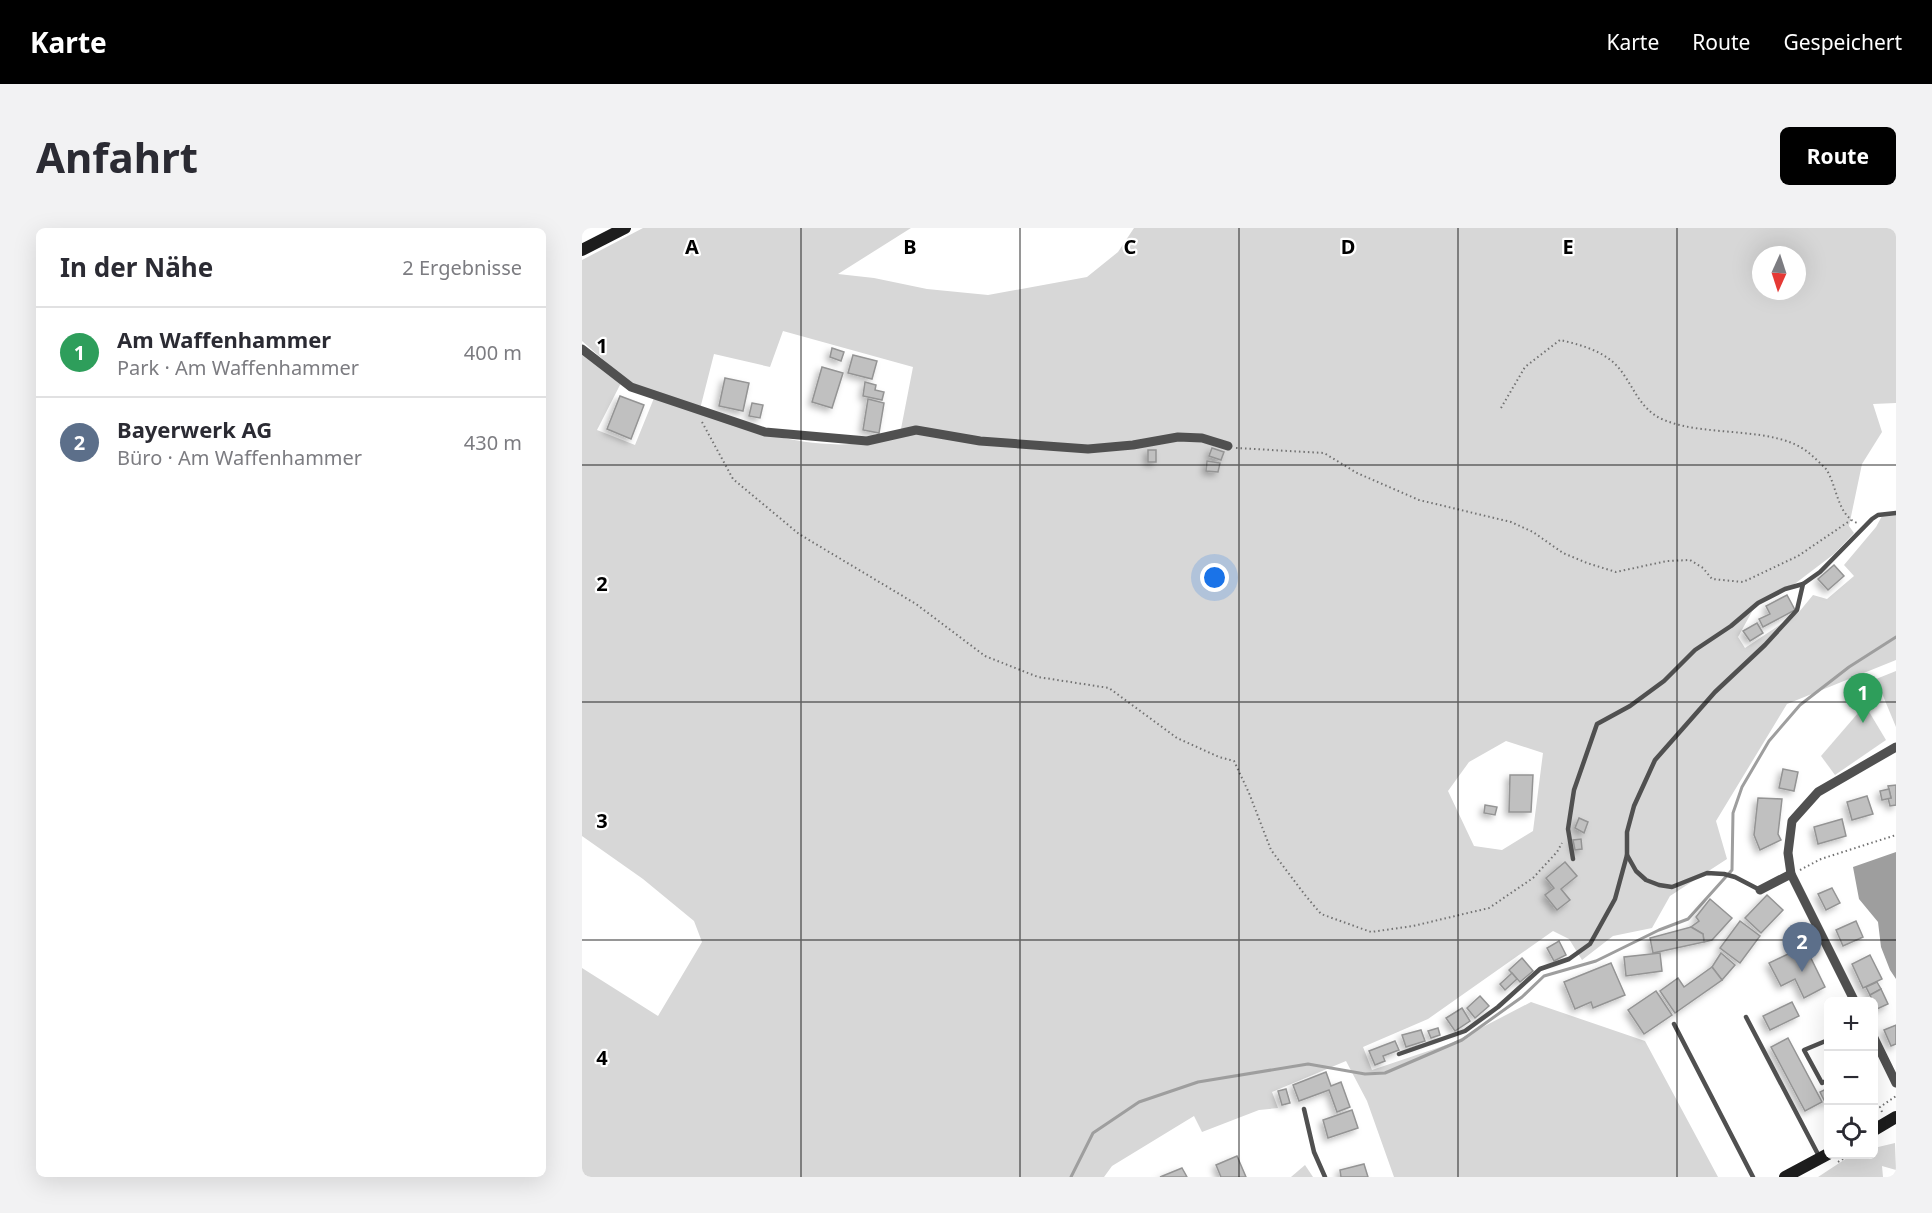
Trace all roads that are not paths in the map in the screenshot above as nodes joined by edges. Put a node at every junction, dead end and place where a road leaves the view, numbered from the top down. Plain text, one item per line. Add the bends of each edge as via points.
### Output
1 (625, 228) edge
2 (582, 250) edge
3 (582, 350) edge
4 (1228, 446) road end
5 (1896, 513) edge
6 (1803, 584) junction
7 (1896, 747) edge
8 (1627, 855) junction
9 (1573, 859) dead end
10 (1791, 874) junction
11 (1760, 890) joint
12 (1852, 997) edge
13 (1746, 1017) dead end
14 (1674, 1024) dead end
15 (1824, 1042) edge
16 (1878, 1046) edge
17 (1399, 1054) dead end
18 (1824, 1082) edge
19 (1896, 1083) edge
20 (1304, 1109) dead end
21 (1890, 1116) edge
22 (1878, 1126) edge
23 (1824, 1154) edge
24 (1824, 1157) edge
25 (1325, 1177) edge
26 (1753, 1177) edge
27 (1785, 1177) edge

1 - 2 main road
3 - 4 street via 631,387 765,432 867,441 916,430 980,441 1088,449 1178,437 1202,438
5 - 6 lane via 1878,515
6 - 8 lane via 1797,610 1715,692 1655,760 1634,806 1627,832
6 - 9 lane via 1758,603 1695,650 1664,681 1598,724 1574,790 1569,832
7 - 10 street via 1818,792 1792,821 1788,853
8 - 11 lane via 1636,871 1659,885 1672,887 1707,873 1736,877
8 - 17 lane via 1615,899 1590,944 1569,959 1540,969 1465,1031
10 - 11 street
10 - 12 street
13 - 23 lane
14 - 26 lane
15 - 18 lane via 1804,1050
16 - 19 street
20 - 25 lane via 1314,1152
21 - 22 main road
24 - 27 main road

